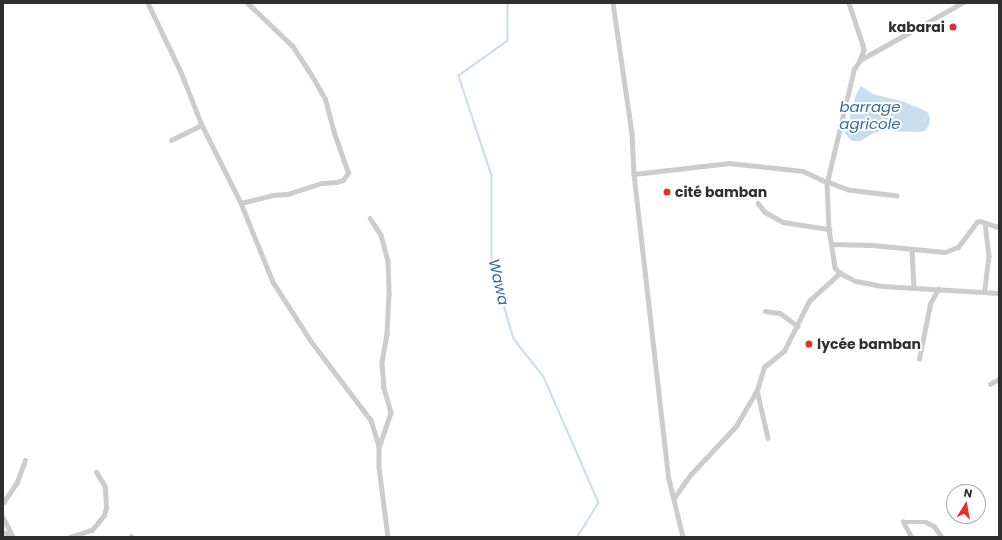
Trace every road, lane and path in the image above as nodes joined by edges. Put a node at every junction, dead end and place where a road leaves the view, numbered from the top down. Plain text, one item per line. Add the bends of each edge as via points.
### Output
1 (148, 3) edge
2 (247, 3) edge
3 (614, 3) edge
4 (849, 3) edge
5 (962, 3) edge
6 (860, 60) junction
7 (202, 125) junction
8 (171, 140) dead end
9 (634, 174) junction
10 (827, 182) junction
11 (897, 196) dead end
12 (241, 203) junction
13 (758, 203) dead end
14 (370, 218) dead end
15 (985, 223) junction
16 (999, 227) edge
17 (829, 230) junction
18 (832, 244) junction
19 (912, 251) junction
20 (840, 273) junction
21 (914, 288) junction
22 (938, 289) junction
23 (985, 291) junction
24 (999, 293) edge
25 (766, 311) dead end
26 (798, 326) junction
27 (919, 359) dead end
28 (999, 379) edge
29 (990, 384) dead end
30 (757, 390) junction
31 (768, 438) dead end
32 (379, 447) junction
33 (24, 460) dead end
34 (96, 472) dead end
35 (674, 498) junction
36 (3, 503) edge
37 (3, 517) edge
38 (6, 528) edge
39 (3, 532) edge
40 (12, 537) edge
41 (70, 537) edge
42 (388, 537) edge
43 (683, 537) edge
44 (911, 537) edge
45 (942, 537) edge

1 - 7 street via 181,72
2 - 12 street via 292,46 325,99 348,173 343,180 337,182 322,182 288,194 272,195
3 - 9 street via 632,134
4 - 6 street via 864,50
5 - 6 street
6 - 10 street via 854,69
7 - 8 street
7 - 12 street
9 - 10 street via 729,163 803,171
9 - 35 street via 668,471
10 - 11 street via 848,190
10 - 17 street
12 - 32 street via 273,282 311,341 371,420
13 - 17 street via 765,212 783,222
14 - 32 street via 381,234 388,261 387,334 382,362 384,388 391,413
15 - 16 street
15 - 19 street via 977,222 954,249 945,252
15 - 23 street via 989,256
17 - 18 street
18 - 19 street
18 - 20 street via 835,268
19 - 21 street
20 - 21 street via 869,284
20 - 26 street via 809,301
21 - 22 street
22 - 23 street
22 - 27 street via 930,304
23 - 24 street
25 - 26 street via 780,313
26 - 30 street via 781,355 764,367
28 - 29 street
30 - 31 street
30 - 35 street via 736,426 691,474
32 - 42 street
33 - 36 street via 17,482
34 - 41 street via 105,487 104,515 92,530
35 - 43 street
37 - 38 street
38 - 40 street
39 - 40 street
44 - 45 street via 903,522 926,522 934,526

